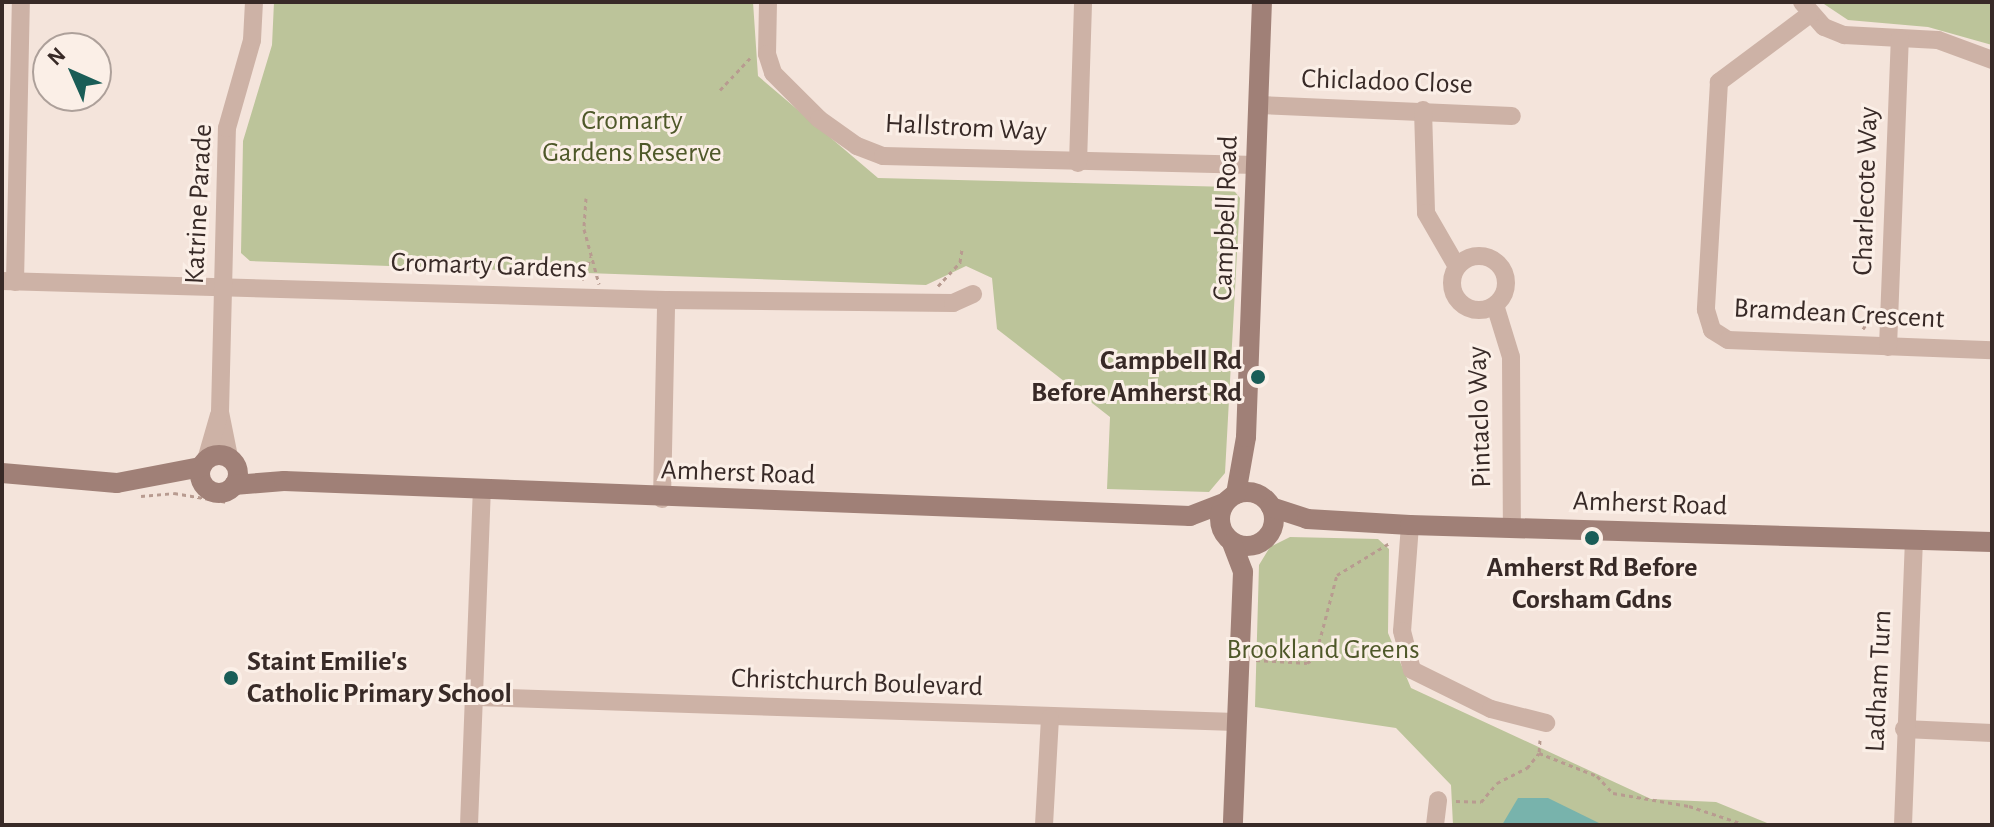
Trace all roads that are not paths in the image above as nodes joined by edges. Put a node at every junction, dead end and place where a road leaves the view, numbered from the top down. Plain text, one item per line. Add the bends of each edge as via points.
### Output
1 (21, 2) edge
2 (254, 2) edge
3 (768, 2) edge
4 (1083, 2) edge
5 (1262, 2) edge
6 (1806, 8) edge
7 (1900, 38) junction
8 (1992, 60) edge
9 (1259, 105) junction
10 (1423, 110) junction
11 (1512, 116) dead end
12 (1078, 163) junction
13 (1256, 165) junction
14 (1456, 265) junction
15 (8, 281) edge
16 (222, 285) junction
17 (973, 294) dead end
18 (666, 300) junction
19 (1495, 305) junction
20 (1888, 347) junction
21 (1992, 350) edge
22 (220, 412) junction
23 (1246, 437) junction
24 (232, 460) junction
25 (203, 470) junction
26 (2, 473) edge
27 (284, 481) junction
28 (234, 485) junction
29 (482, 491) junction
30 (662, 499) junction
31 (1230, 499) junction
32 (1265, 501) junction
33 (1190, 516) junction
34 (1307, 519) junction
35 (1410, 525) junction
36 (1512, 528) junction
37 (1264, 537) junction
38 (1229, 539) junction
39 (1914, 540) junction
40 (1992, 542) edge
41 (1243, 572) junction
42 (476, 697) junction
43 (1050, 718) junction
44 (1236, 722) junction
45 (1546, 723) road end
46 (1904, 729) junction
47 (1992, 733) edge
48 (1438, 800) road end
49 (469, 825) edge
50 (1044, 825) edge
51 (1233, 825) edge
52 (1435, 825) edge
53 (1903, 825) edge

1 - 15 street
2 - 16 street, Katrine Parade via 252,40 227,128
3 - 12 street, Hallstrom Way via 767,54 773,73 857,146 883,156
4 - 12 street
5 - 9 main road, Campbell Road
6 - 7 street via 1844,35
6 - 20 street, Bramdean Crescent via 1719,82 1706,310 1712,330 1728,340
7 - 8 street via 1938,40
7 - 20 street, Charlecote Way
9 - 10 street, Chicladoo Close
9 - 13 main road, Campbell Road
10 - 11 street, Chicladoo Close
10 - 14 street via 1426,213
12 - 13 street, Hallstrom Way
13 - 23 main road, Campbell Road
14 - 19 street via 1449,281 1453,296 1477,308
14 - 19 street via 1466,260 1503,267 1508,289
15 - 16 street, Cromarty Gardens
16 - 18 street, Cromarty Gardens
16 - 22 street, Katrine Parade
17 - 18 street, Cromarty Gardens via 953,303
18 - 30 street
19 - 36 street, Pintaclo Way via 1511,357
20 - 21 street, Bramdean Crescent
22 - 24 street, Katrine Parade
22 - 25 street, Katrine Parade
23 - 31 main road, Campbell Road
23 - 32 main road, Campbell Road
24 - 25 main road
24 - 27 main road, Amherst Road
24 - 28 main road
25 - 26 main road via 117,483
25 - 28 main road, Amherst Road via 218,493
27 - 28 main road, Amherst Road
27 - 29 main road, Amherst Road
29 - 30 main road, Amherst Road
29 - 42 street
30 - 33 main road, Amherst Road
31 - 32 main road, Amherst Road
31 - 33 main road, Amherst Road
31 - 38 main road via 1219,520
32 - 34 main road, Amherst Road
32 - 37 main road
33 - 38 main road, Amherst Road
34 - 35 main road, Amherst Road
34 - 37 main road, Amherst Road
35 - 36 main road, Amherst Road
35 - 45 street via 1402,631 1412,670 1491,709
36 - 39 main road, Amherst Road
37 - 38 main road, Amherst Road
37 - 41 main road
38 - 41 main road
39 - 40 main road, Amherst Road
39 - 46 street, Ladham Turn
41 - 44 main road
42 - 43 street, Christchurch Boulevard
42 - 49 street
43 - 44 street, Christchurch Boulevard
43 - 50 street
44 - 51 main road
46 - 47 street
46 - 53 street, Ladham Turn
48 - 52 street

